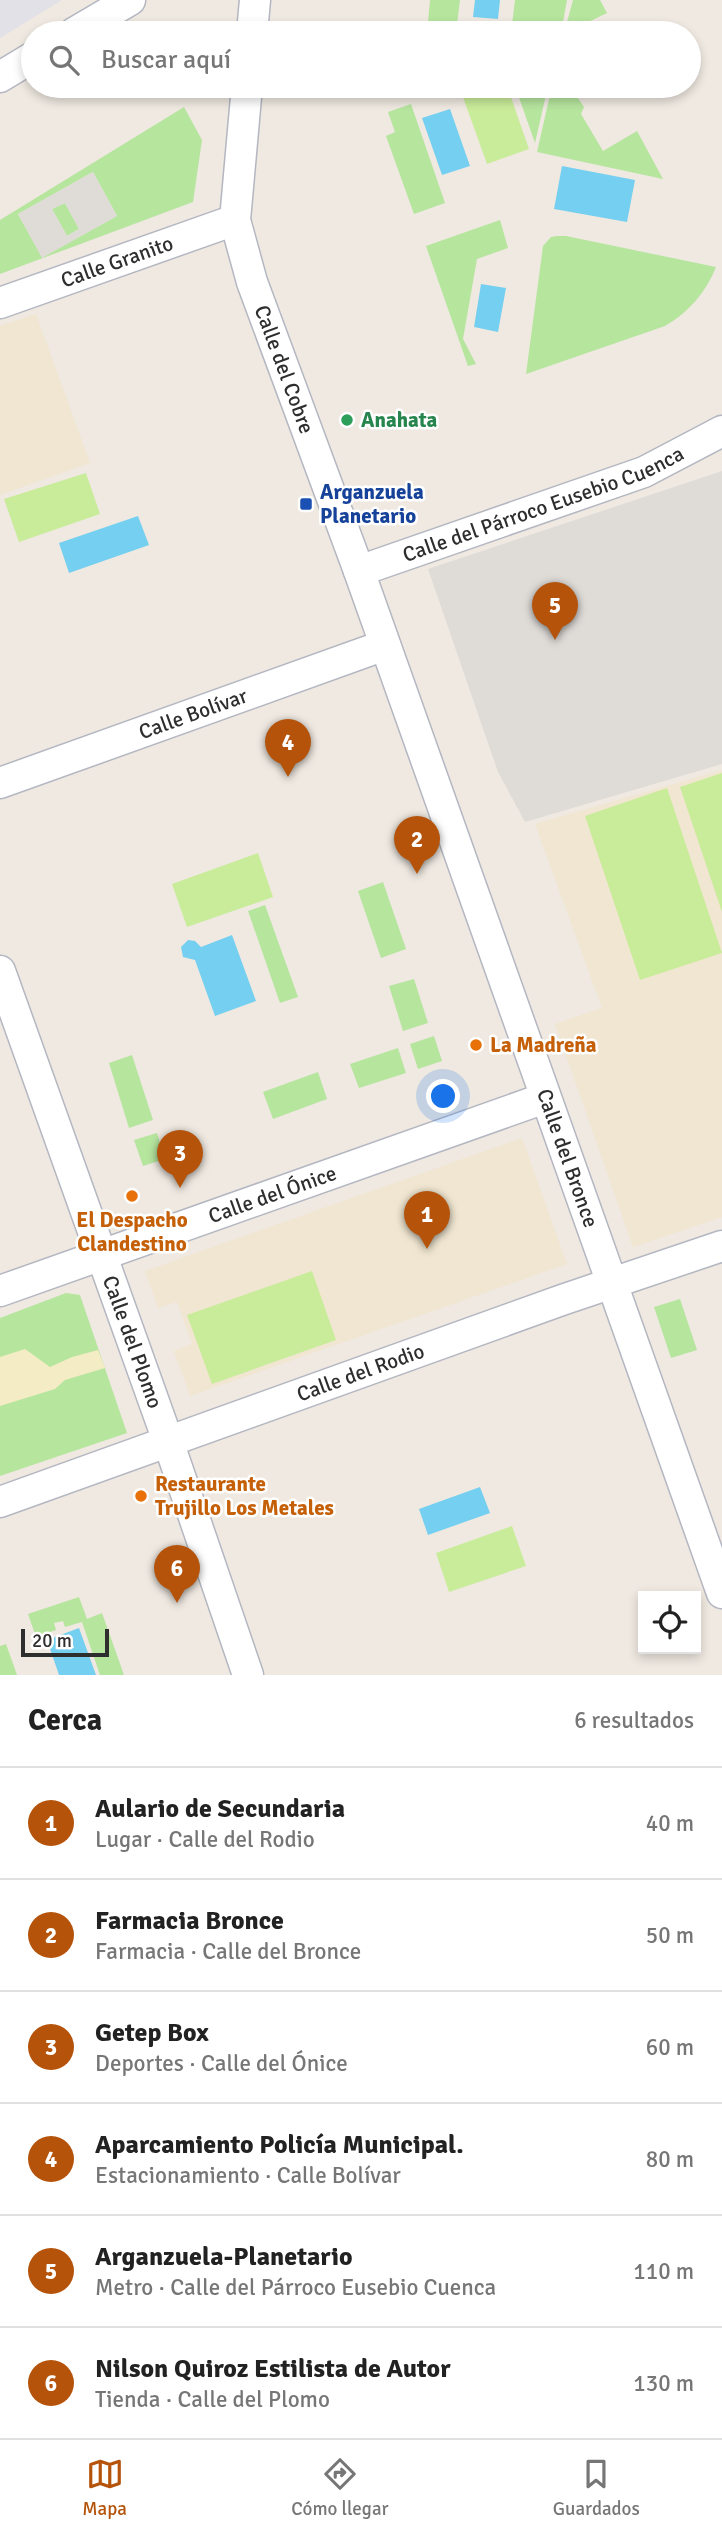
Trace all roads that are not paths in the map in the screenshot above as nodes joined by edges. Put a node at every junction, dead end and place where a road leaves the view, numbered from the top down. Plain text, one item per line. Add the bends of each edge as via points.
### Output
1 (130, 0) edge
2 (255, 0) edge
3 (94, 21) edge
4 (253, 21) edge
5 (21, 64) edge
6 (0, 77) edge
7 (246, 98) edge
8 (235, 220) junction
9 (0, 303) edge
10 (722, 431) edge
11 (359, 571) junction
12 (386, 645) junction
13 (0, 783) edge
14 (0, 971) edge
15 (545, 1098) junction
16 (722, 1246) edge
17 (101, 1255) junction
18 (611, 1282) junction
19 (0, 1291) edge
20 (168, 1441) junction
21 (0, 1502) edge
22 (722, 1593) edge
23 (248, 1675) edge

1 - 3 street
2 - 4 street
5 - 6 street
7 - 8 street, Calle del Cobre
8 - 9 street, Calle Granito
8 - 11 street, Calle del Cobre via 252,282
10 - 11 street, Calle del Párroco Eusebio Cuenca via 644,472
11 - 12 street, Calle del Cobre
12 - 13 street, Calle Bolívar
12 - 15 street, Calle del Bronce
14 - 17 street, Calle del Plomo
15 - 17 street, Calle del Ónice
15 - 18 street, Calle del Bronce
16 - 18 street, Calle del Rodio
17 - 19 street, Calle del Ónice
17 - 20 street, Calle del Plomo
18 - 20 street, Calle del Rodio
18 - 22 street, Calle del Bronce
20 - 21 street, Calle del Rodio
20 - 23 street, Calle del Plomo

